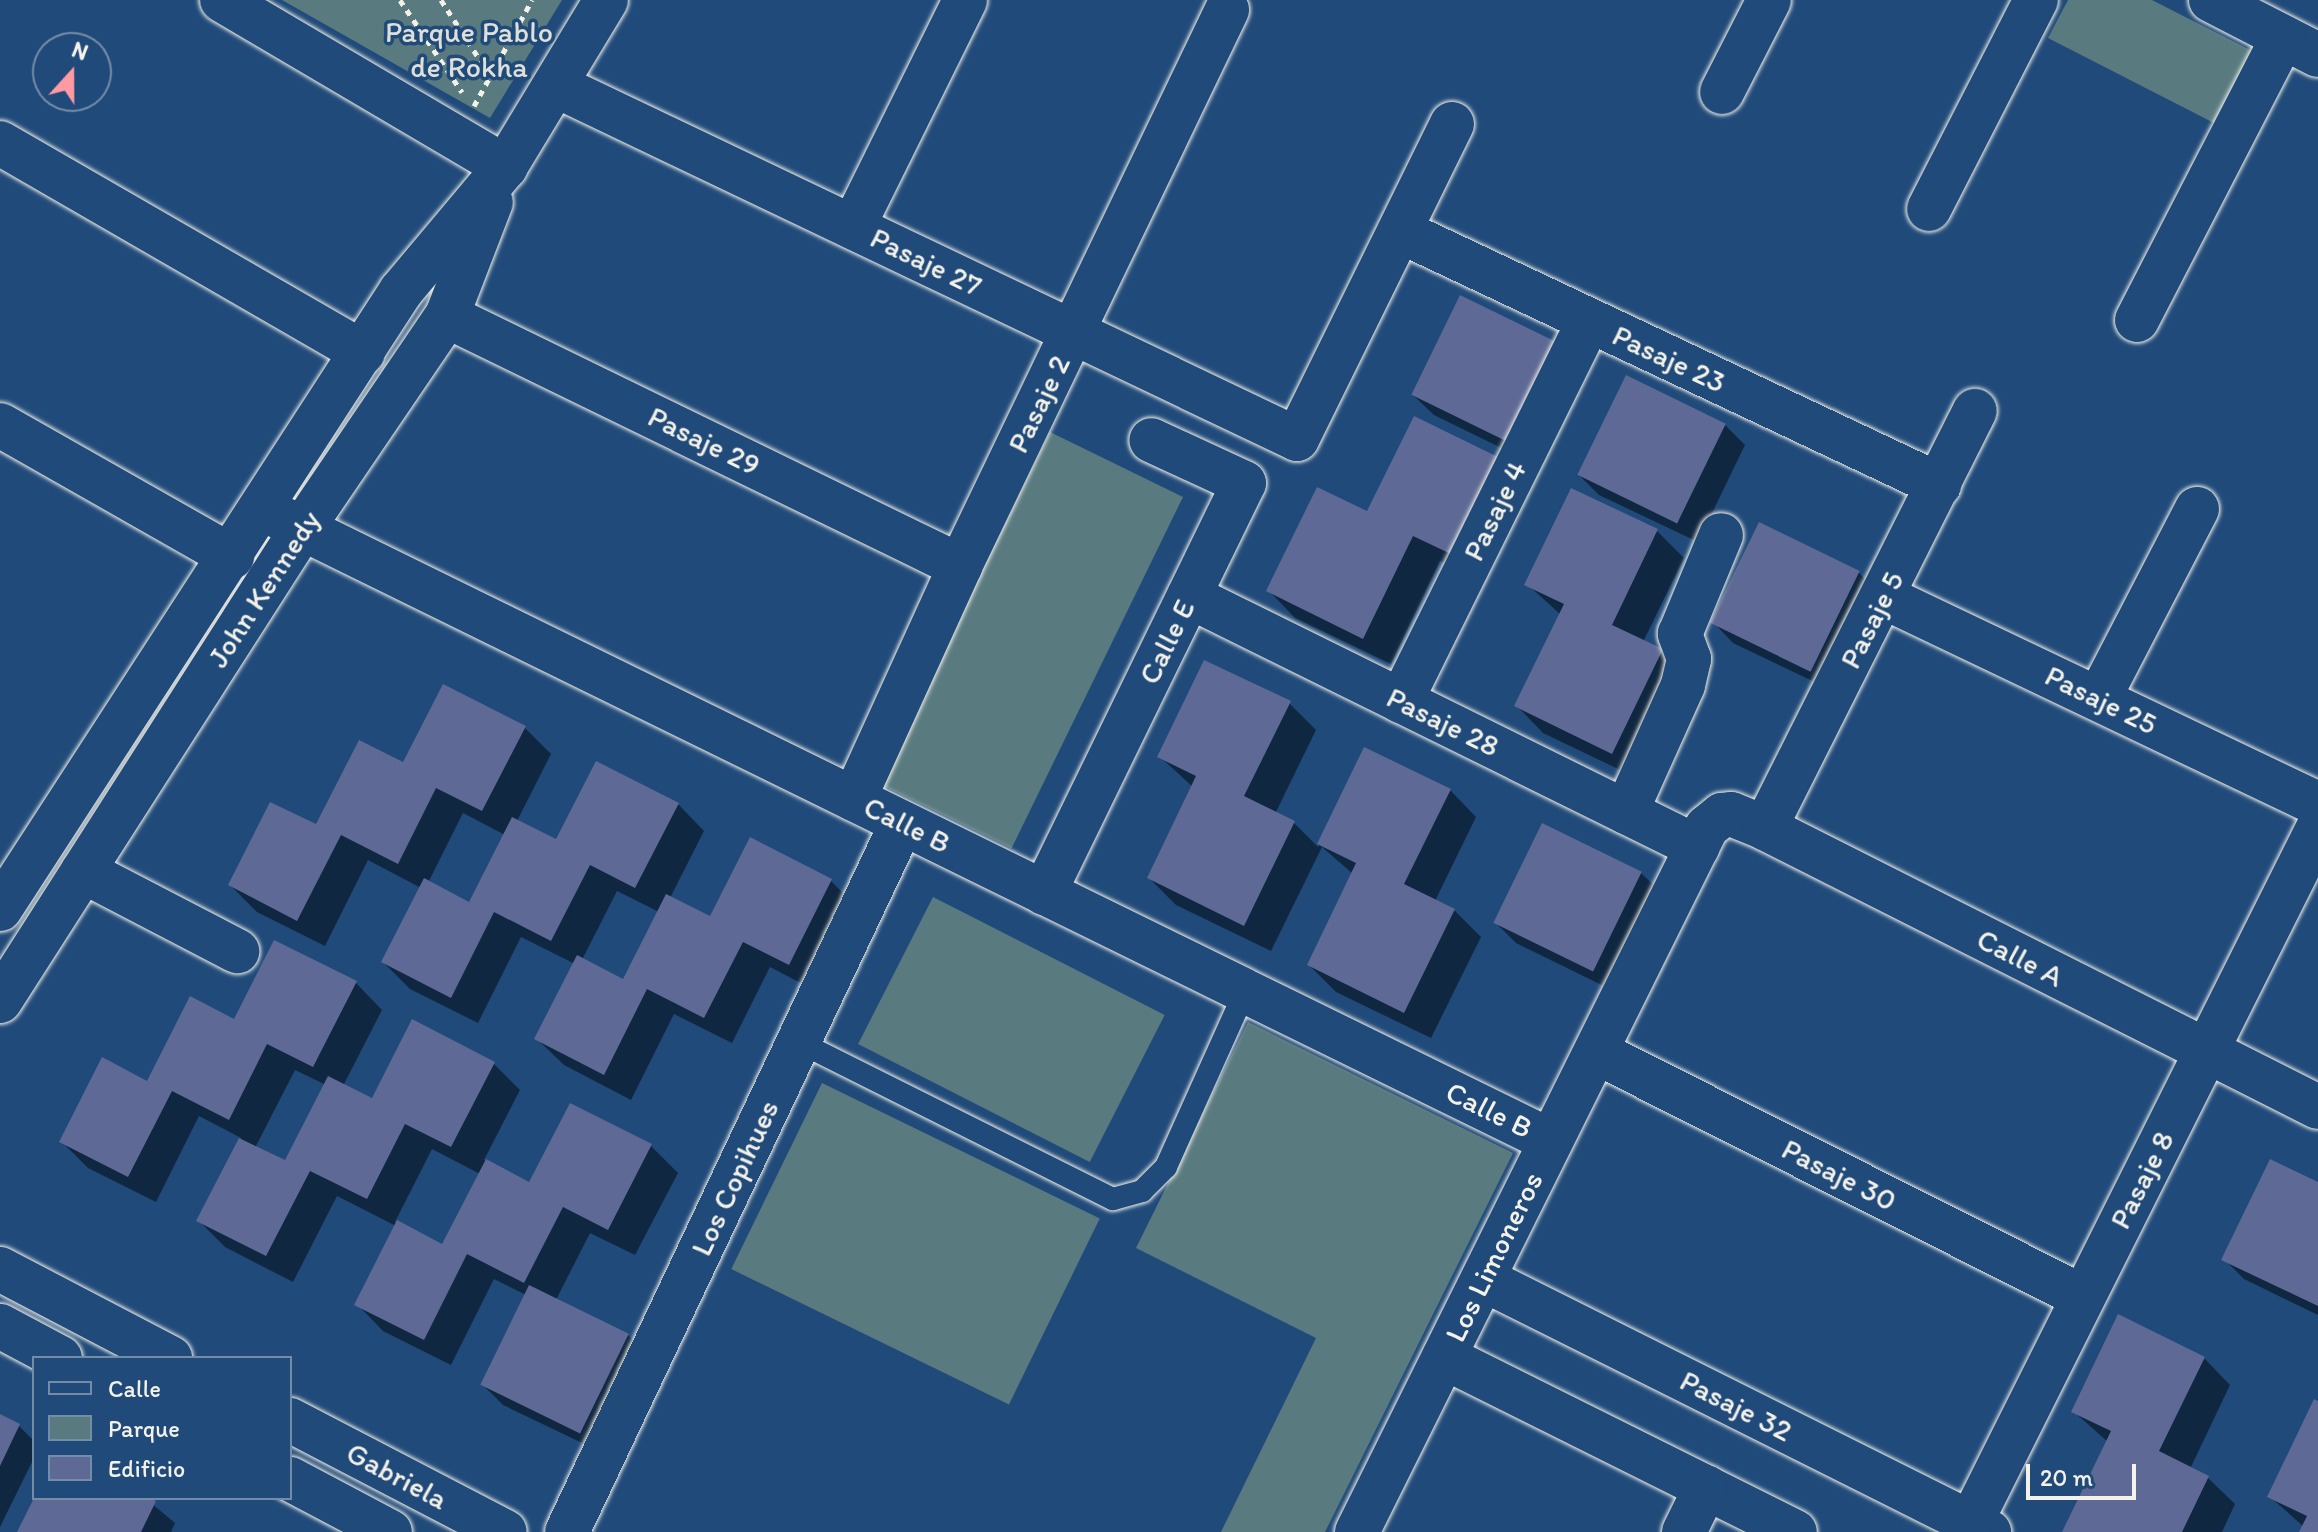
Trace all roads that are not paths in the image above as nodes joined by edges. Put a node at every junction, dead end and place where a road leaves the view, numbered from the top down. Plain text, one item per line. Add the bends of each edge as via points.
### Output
1 (222, 0) edge
2 (606, 0) edge
3 (965, 0) edge
4 (1769, 0) edge
5 (2036, 0) edge
6 (2211, 0) edge
7 (1227, 10) dead end
8 (2301, 46) edge
9 (555, 85) junction
10 (1722, 92) dead end
11 (1452, 124) dead end
12 (0, 143) edge
13 (505, 167) junction
14 (1929, 209) dead end
15 (853, 227) junction
16 (1400, 231) junction
17 (447, 316) junction
18 (2137, 320) dead end
19 (1589, 321) junction
20 (1073, 333) junction
21 (363, 353) junction
22 (1975, 411) dead end
23 (0, 425) edge
24 (1151, 440) dead end
25 (1939, 485) junction
26 (263, 509) junction
27 (2197, 509) dead end
28 (302, 529) junction
29 (1721, 535) dead end
30 (232, 557) junction
31 (960, 566) junction
32 (1189, 596) junction
33 (1884, 597) junction
34 (2099, 698) junction
35 (1401, 701) junction
36 (854, 799) junction
37 (2318, 804) edge
38 (1626, 812) junction
39 (902, 823) junction
40 (1765, 828) junction
41 (2318, 828) edge
42 (1709, 831) junction
43 (83, 871) junction
44 (1044, 893) junction
45 (0, 909) edge
46 (237, 951) dead end
47 (1245, 991) junction
48 (0, 1001) edge
49 (799, 1042) junction
50 (2206, 1051) junction
51 (1596, 1052) junction
52 (2318, 1107) edge
53 (1551, 1141) junction
54 (0, 1269) edge
55 (1483, 1279) junction
56 (2083, 1297) junction
57 (0, 1326) edge
58 (56, 1356) edge
59 (166, 1356) edge
60 (1444, 1357) junction
61 (292, 1421) edge
62 (292, 1480) edge
63 (1706, 1487) junction
64 (1975, 1529) edge
65 (390, 1532) edge
66 (505, 1532) edge
67 (567, 1532) edge
68 (1357, 1532) edge
69 (1684, 1532) edge
70 (1795, 1532) edge

1 - 13 street via 465,123
2 - 9 street, John Kennedy
3 - 15 street
4 - 10 street
5 - 14 street
6 - 8 street
7 - 20 street, Pasaje 2
8 - 18 street
9 - 13 street, John Kennedy
9 - 15 street, Pasaje 27
11 - 16 street
12 - 21 street
13 - 17 street, John Kennedy
13 - 21 street, John Kennedy via 401,291
15 - 20 street, Pasaje 27
16 - 19 street, Pasaje 23
16 - 20 street, Pasaje 27 via 1297,439
17 - 28 street, John Kennedy
17 - 31 street, Pasaje 29
19 - 25 street, Pasaje 23
19 - 35 street, Pasaje 4
20 - 31 street, Pasaje 2
21 - 26 street, John Kennedy
22 - 25 street, Pasaje 5
23 - 30 street
24 - 32 street, Calle E via 1244,483
25 - 33 street, Pasaje 5
26 - 28 street, Calle B
26 - 30 street, John Kennedy
27 - 34 street
28 - 36 street, Calle B
28 - 43 street, John Kennedy
29 - 38 street via 1680,634 1689,659 1683,685
30 - 45 street, John Kennedy
31 - 36 street, Pasaje 2
32 - 35 street, Pasaje 28
32 - 44 street, Calle E
33 - 34 street, Pasaje 25
33 - 40 street, Pasaje 5
34 - 37 street, Pasaje 25
35 - 38 street, Pasaje 28
36 - 39 street, Calle B
38 - 42 street, Pasaje 28
39 - 44 street, Calle B
39 - 49 street, Los Copihues
40 - 42 street, Calle A via 1731,814
40 - 50 street, Calle A
41 - 50 street, Pasaje 8
42 - 51 street, Los Limoneros
43 - 46 street
43 - 48 street, John Kennedy
44 - 47 street, Calle B
47 - 49 lane via 1166,1167 1142,1191 1113,1199
47 - 53 street, Calle B
49 - 67 street, Los Copihues
50 - 52 street, Calle A
50 - 56 street, Pasaje 8
51 - 53 street, Los Limoneros
51 - 56 street, Pasaje 30
53 - 55 street, Los Limoneros
54 - 59 street
55 - 60 street, Los Limoneros
55 - 64 street, Pasaje 32
56 - 64 street, Pasaje 8
57 - 58 street
60 - 63 street
60 - 68 street, Los Limoneros
61 - 66 street, Gabriela
62 - 65 street, Gabriela
63 - 69 street
63 - 70 street

